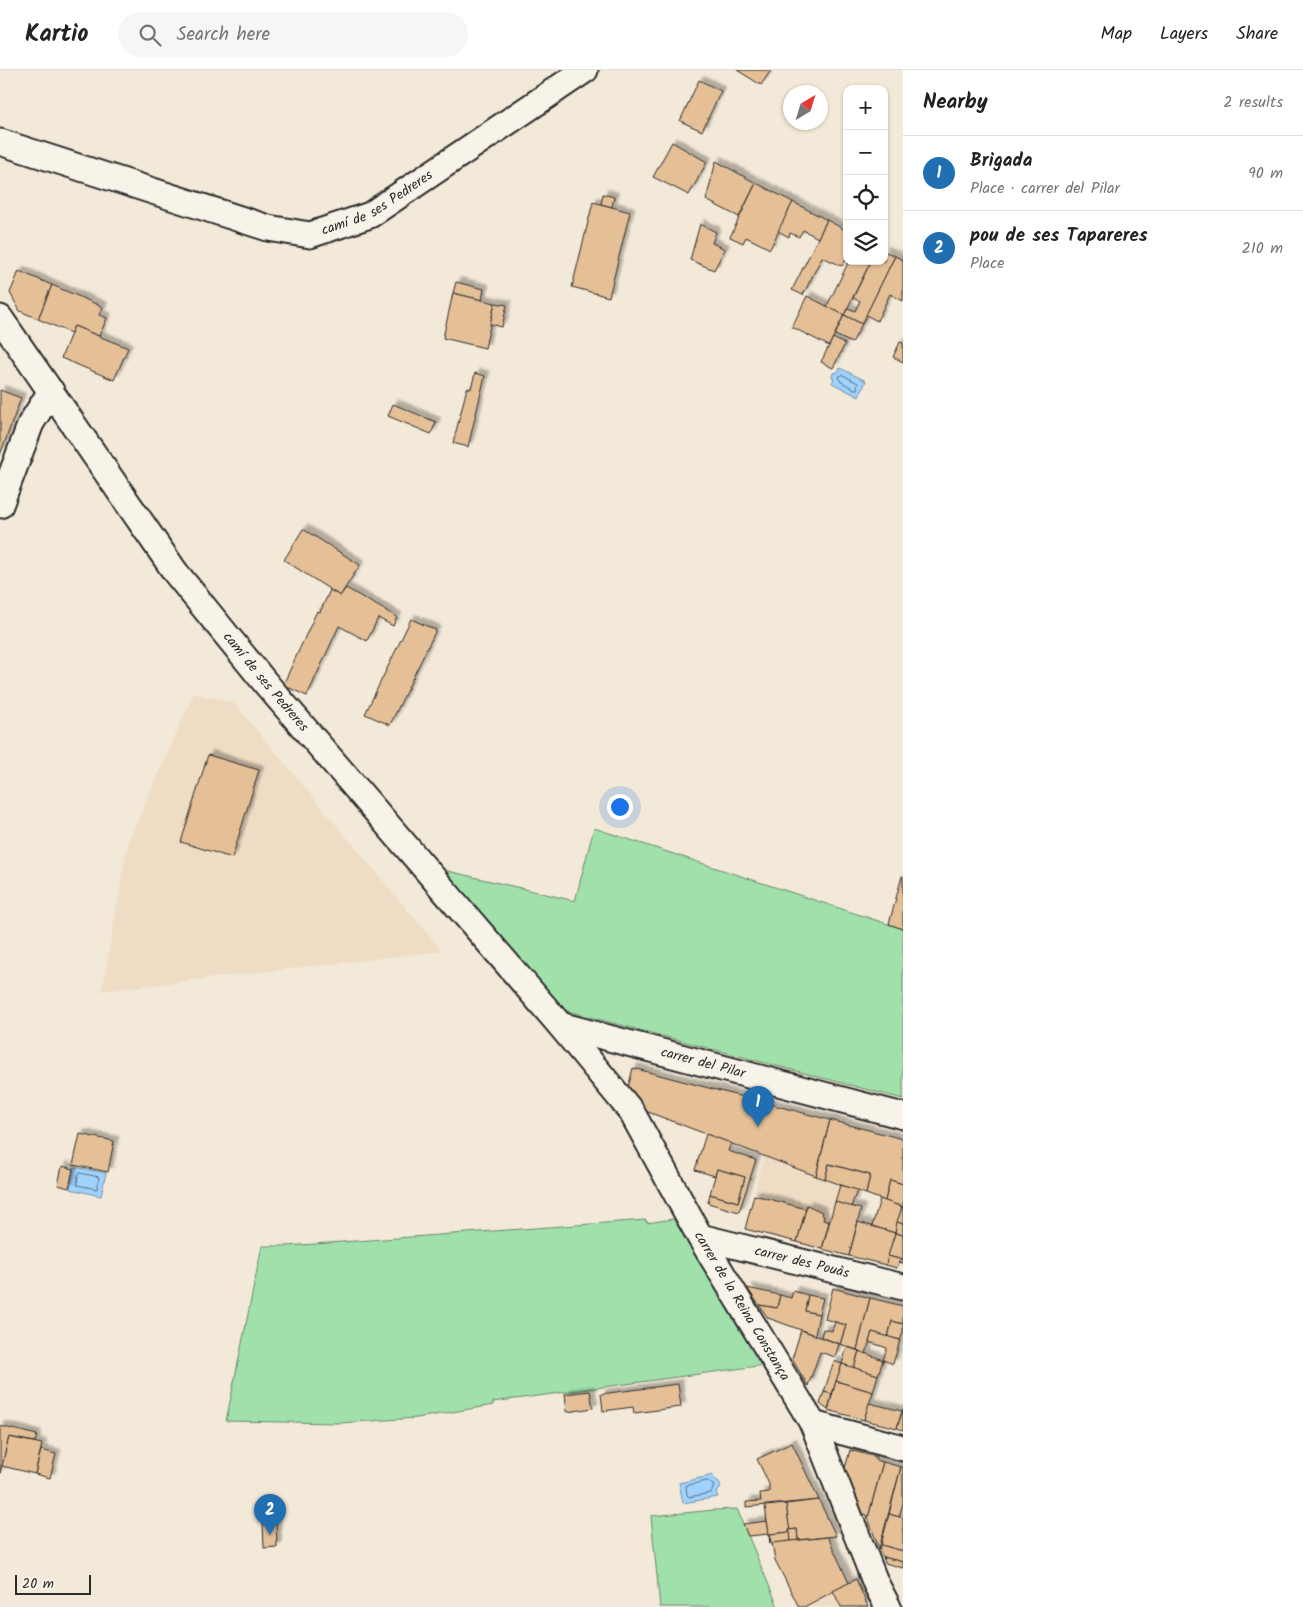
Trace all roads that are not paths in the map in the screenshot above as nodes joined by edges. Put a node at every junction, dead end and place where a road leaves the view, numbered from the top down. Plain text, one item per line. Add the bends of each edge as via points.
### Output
1 (585, 70) edge
2 (0, 142) edge
3 (0, 318) edge
4 (51, 391) junction
5 (0, 505) edge
6 (560, 1025) junction
7 (903, 1116) edge
8 (700, 1237) junction
9 (903, 1287) edge
10 (813, 1424) junction
11 (903, 1448) edge
12 (876, 1584) junction
13 (903, 1590) edge
14 (888, 1607) edge

1 - 2 street, camí de ses Pedreres via 370,215 310,235 268,228
3 - 4 street, camí de ses Pedreres
4 - 5 street via 31,423
4 - 6 street, camí de ses Pedreres via 176,573 268,686
6 - 7 street, carrer del Pilar
6 - 8 street, carrer de la Reina Constança via 631,1111
8 - 9 street, carrer des Pouàs
8 - 10 street, carrer de la Reina Constança
10 - 11 street
10 - 12 street, carrer de la Reina Constança
12 - 13 street
12 - 14 street, carrer de la Reina Constança

